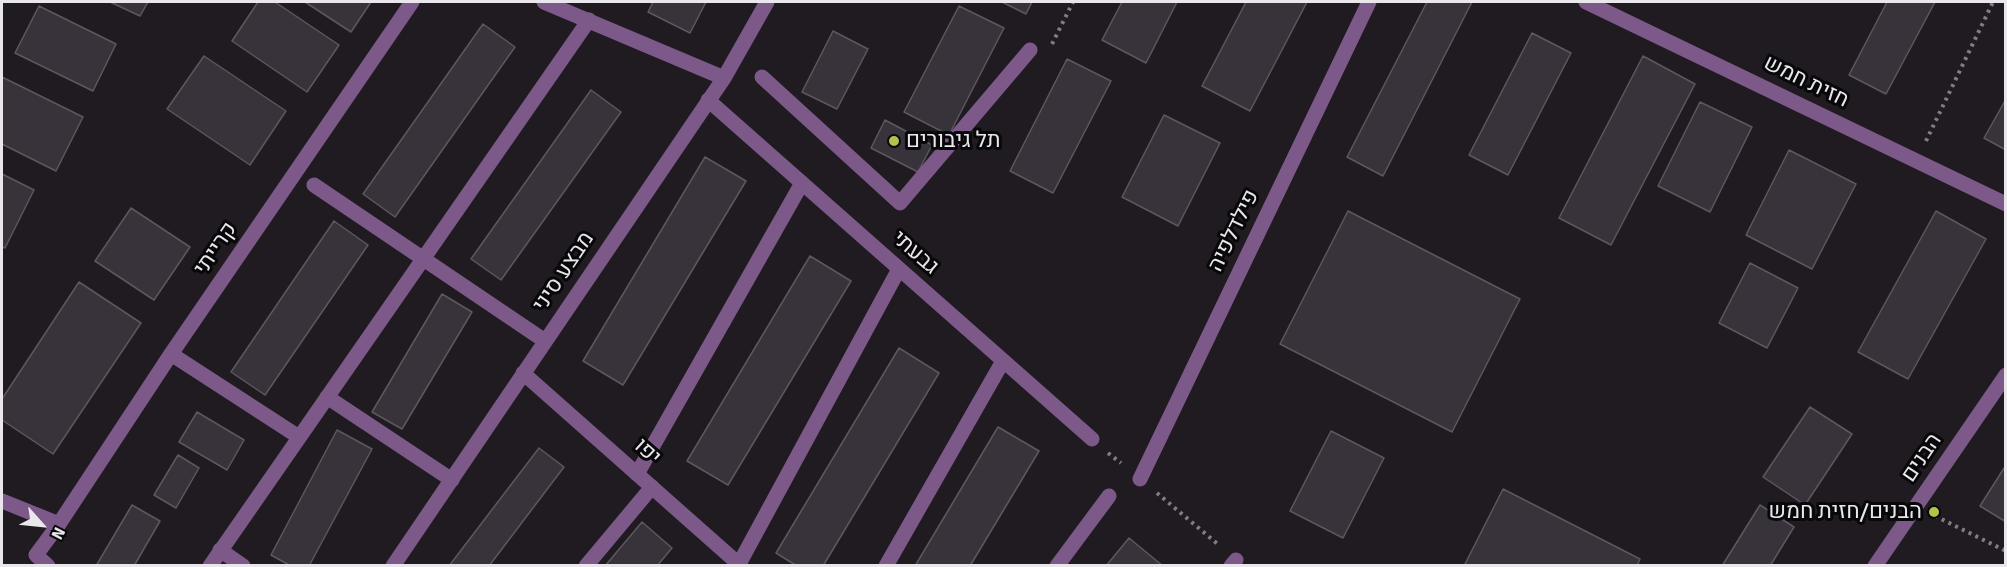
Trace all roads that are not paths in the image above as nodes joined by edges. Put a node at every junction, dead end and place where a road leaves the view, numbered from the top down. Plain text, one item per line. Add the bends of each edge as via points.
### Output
1 (412, 2) edge
2 (544, 2) edge
3 (767, 2) edge
4 (1369, 2) edge
5 (1586, 2) edge
6 (589, 20) junction
7 (1030, 50) road end
8 (762, 77) dead end
9 (724, 78) junction
10 (708, 100) junction
11 (802, 183) junction
12 (314, 185) dead end
13 (2006, 204) edge
14 (422, 259) junction
15 (899, 269) junction
16 (545, 341) junction
17 (171, 354) junction
18 (1003, 361) junction
19 (523, 373) junction
20 (2006, 375) edge
21 (327, 397) junction
22 (299, 437) junction
23 (1092, 439) road end
24 (637, 474) junction
25 (1140, 479) road end
26 (452, 480) junction
27 (652, 487) junction
28 (1109, 495) dead end
29 (2, 501) edge
30 (59, 524) junction
31 (220, 550) junction
32 (740, 565) edge
33 (48, 566) edge
34 (210, 566) edge
35 (243, 566) edge
36 (393, 566) edge
37 (586, 566) edge
38 (886, 566) edge
39 (1057, 566) edge
40 (1875, 566) edge

1 - 17 street, קרייתי
2 - 6 street
3 - 9 street, מבצע סיני
4 - 25 street, פילדלפיה
5 - 13 street, חזית חמש
6 - 9 street
6 - 14 street
7 - 8 street via 900,203
9 - 10 street, מבצע סיני
10 - 11 street, גבעתי
10 - 16 street, מבצע סיני
11 - 15 street, גבעתי
11 - 24 street
12 - 14 street
14 - 16 street
14 - 21 street
15 - 18 street, גבעתי
15 - 32 street
16 - 19 street, מבצע סיני
17 - 22 street
17 - 30 street, קרייתי
18 - 23 street, גבעתי
18 - 38 street
19 - 24 street, יפו
19 - 26 street, מבצע סיני
20 - 40 street, הבנים
21 - 22 street
21 - 26 street
22 - 31 street
24 - 27 street, יפו
26 - 36 street, מבצע סיני
27 - 32 street, יפו
27 - 37 street
28 - 39 street
29 - 30 street
30 - 33 street, קרייתי via 36,555
31 - 34 street
31 - 35 street

